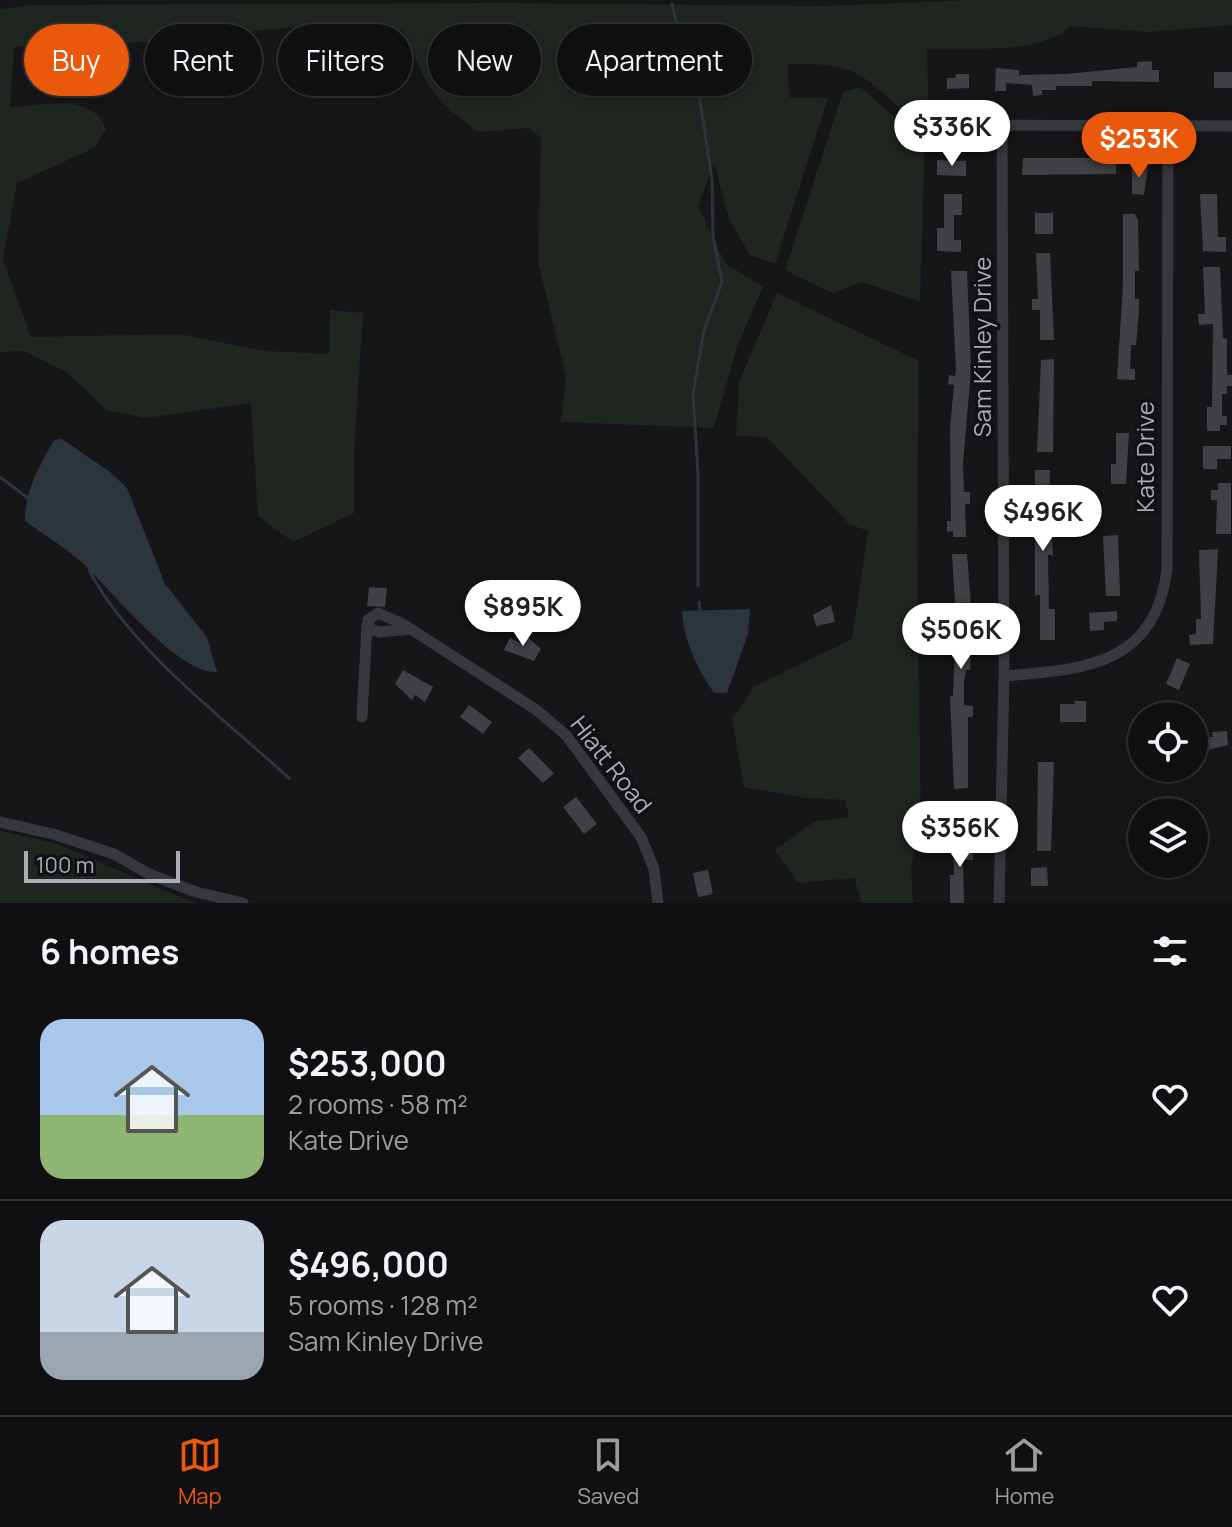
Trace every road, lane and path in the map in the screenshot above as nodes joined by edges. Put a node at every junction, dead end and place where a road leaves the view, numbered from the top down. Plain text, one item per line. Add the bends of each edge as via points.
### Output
1 (940, 125) dead end
2 (1002, 126) junction
3 (1168, 126) junction
4 (1232, 126) edge
5 (1004, 676) junction
6 (362, 717) dead end
7 (0, 822) edge
8 (243, 903) edge
9 (658, 903) edge
10 (999, 903) edge

1 - 2 street
2 - 3 street
2 - 5 street, Sam Kinley Drive
3 - 4 street
3 - 5 street, Kate Drive via 1163,601 1146,625 1105,662 1078,670
5 - 10 street, Sam Kinley Drive
6 - 9 street, Hiatt Road via 367,625 378,613 535,709 566,735 641,837 654,869
7 - 8 street via 102,850 196,892

